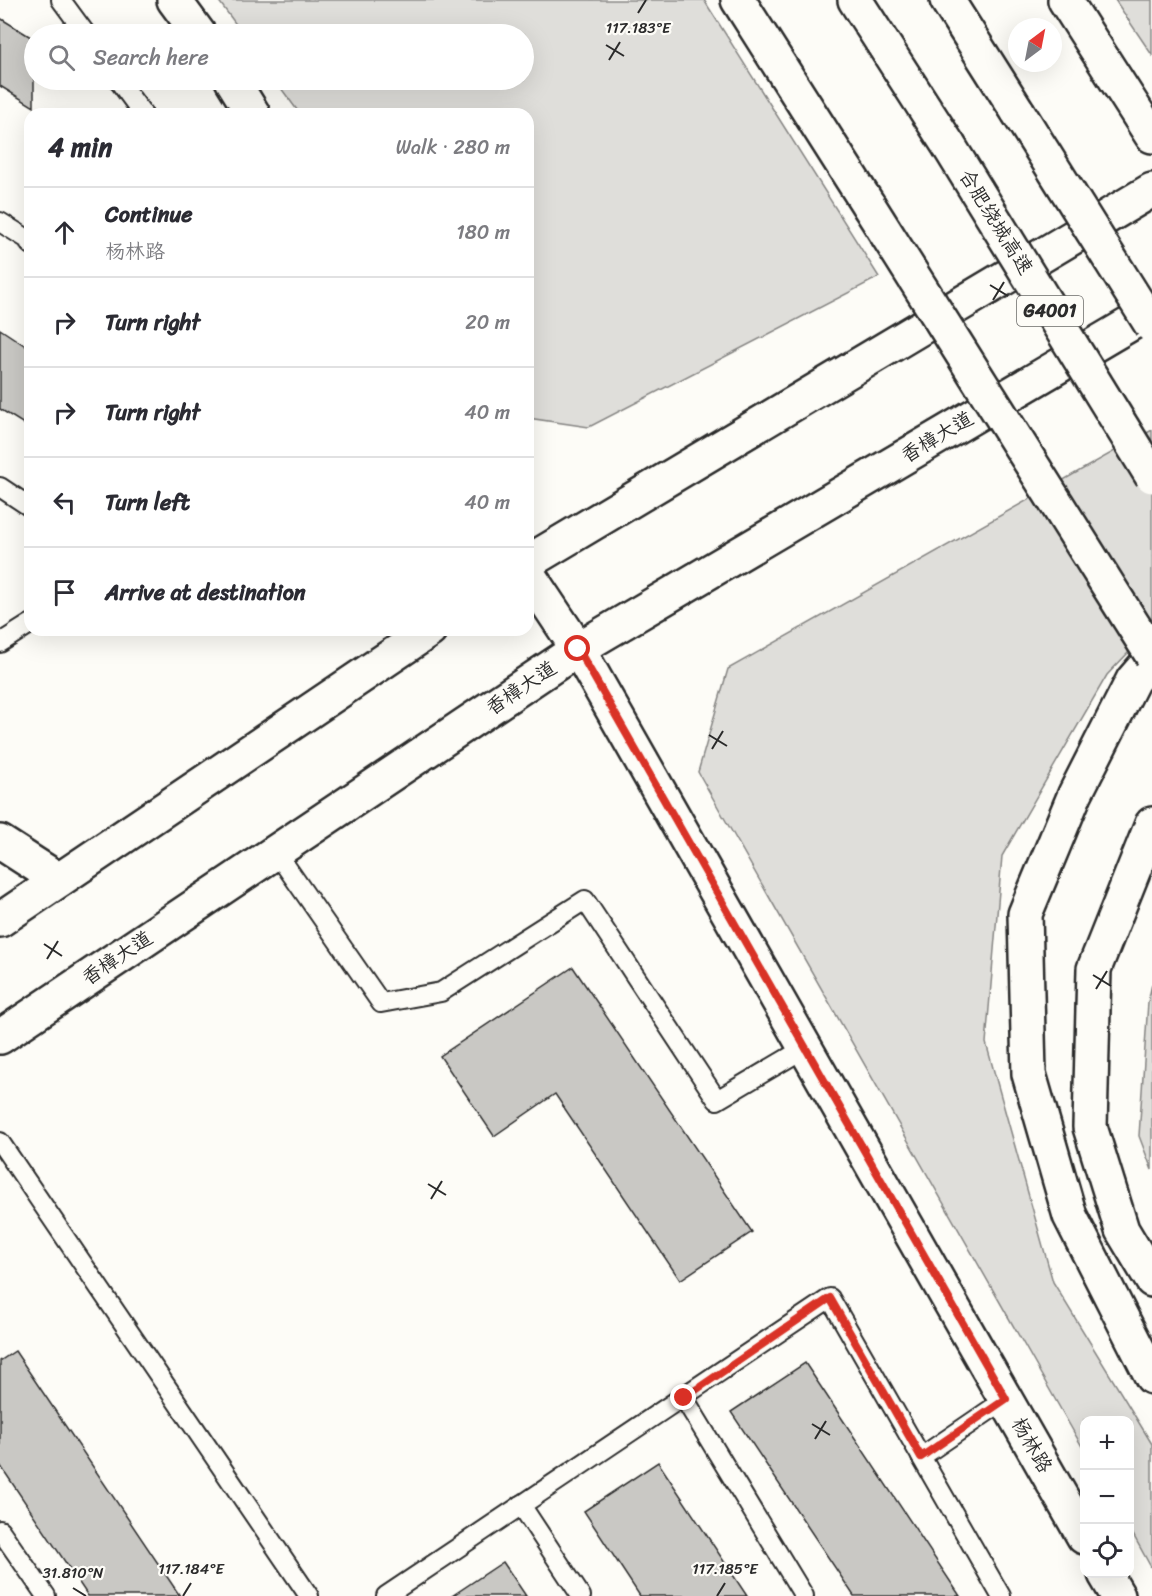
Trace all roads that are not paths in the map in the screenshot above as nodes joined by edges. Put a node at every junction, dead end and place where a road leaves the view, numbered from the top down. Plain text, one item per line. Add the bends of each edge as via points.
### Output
1 (62, 0) edge
2 (174, 0) edge
3 (738, 0) edge
4 (855, 0) edge
5 (946, 0) edge
6 (1065, 0) edge
7 (79, 24) edge
8 (192, 24) edge
9 (125, 90) edge
10 (238, 90) edge
11 (139, 108) edge
12 (249, 108) edge
13 (1152, 136) edge
14 (1152, 190) edge
15 (0, 222) edge
16 (24, 237) edge
17 (1152, 311) edge
18 (1152, 326) edge
19 (1152, 476) edge
20 (0, 487) edge
21 (24, 503) edge
22 (534, 558) edge
23 (534, 583) edge
24 (24, 628) edge
25 (421, 636) edge
26 (0, 643) edge
27 (578, 649) junction
28 (1152, 656) edge
29 (1152, 824) edge
30 (0, 842) edge
31 (276, 852) junction
32 (59, 880) junction
33 (0, 920) edge
34 (0, 1037) edge
35 (805, 1048) junction
36 (0, 1142) edge
37 (1152, 1280) edge
38 (1152, 1377) edge
39 (684, 1398) junction
40 (1006, 1399) junction
41 (921, 1457) junction
42 (521, 1505) junction
43 (0, 1530) edge
44 (1080, 1530) edge
45 (1107, 1578) edge
46 (46, 1596) edge
47 (309, 1596) edge
48 (386, 1596) edge
49 (581, 1596) edge
50 (804, 1596) edge
51 (1001, 1596) edge
52 (1118, 1596) edge

1 - 7 lane
2 - 8 main road
3 - 28 main road, bridge
4 - 19 main road, 合肥绕城高速 / G4001, bridge
5 - 18 main road, bridge
6 - 13 main road
9 - 11 lane
10 - 12 main road
14 - 22 main road
15 - 16 lane
17 - 27 main road, 香樟大道
20 - 21 lane
23 - 27 main road, 杨林路
24 - 26 lane
25 - 32 main road
27 - 31 main road, 香樟大道
27 - 35 main road, 杨林路
28 - 38 main road via 1133,680 1075,795 1024,914 1029,1074 1070,1216
29 - 37 main road via 1094,969 1090,1127 1122,1230
30 - 32 main road
31 - 34 main road, 香樟大道
31 - 35 lane via 381,1003 441,992 585,900 717,1100
32 - 33 main road
35 - 40 main road, 杨林路
36 - 47 lane
39 - 41 lane via 830,1298
39 - 42 lane
39 - 50 lane
40 - 41 lane
40 - 44 main road, 杨林路
41 - 51 lane
42 - 48 lane
42 - 49 lane
43 - 46 lane
45 - 52 main road

